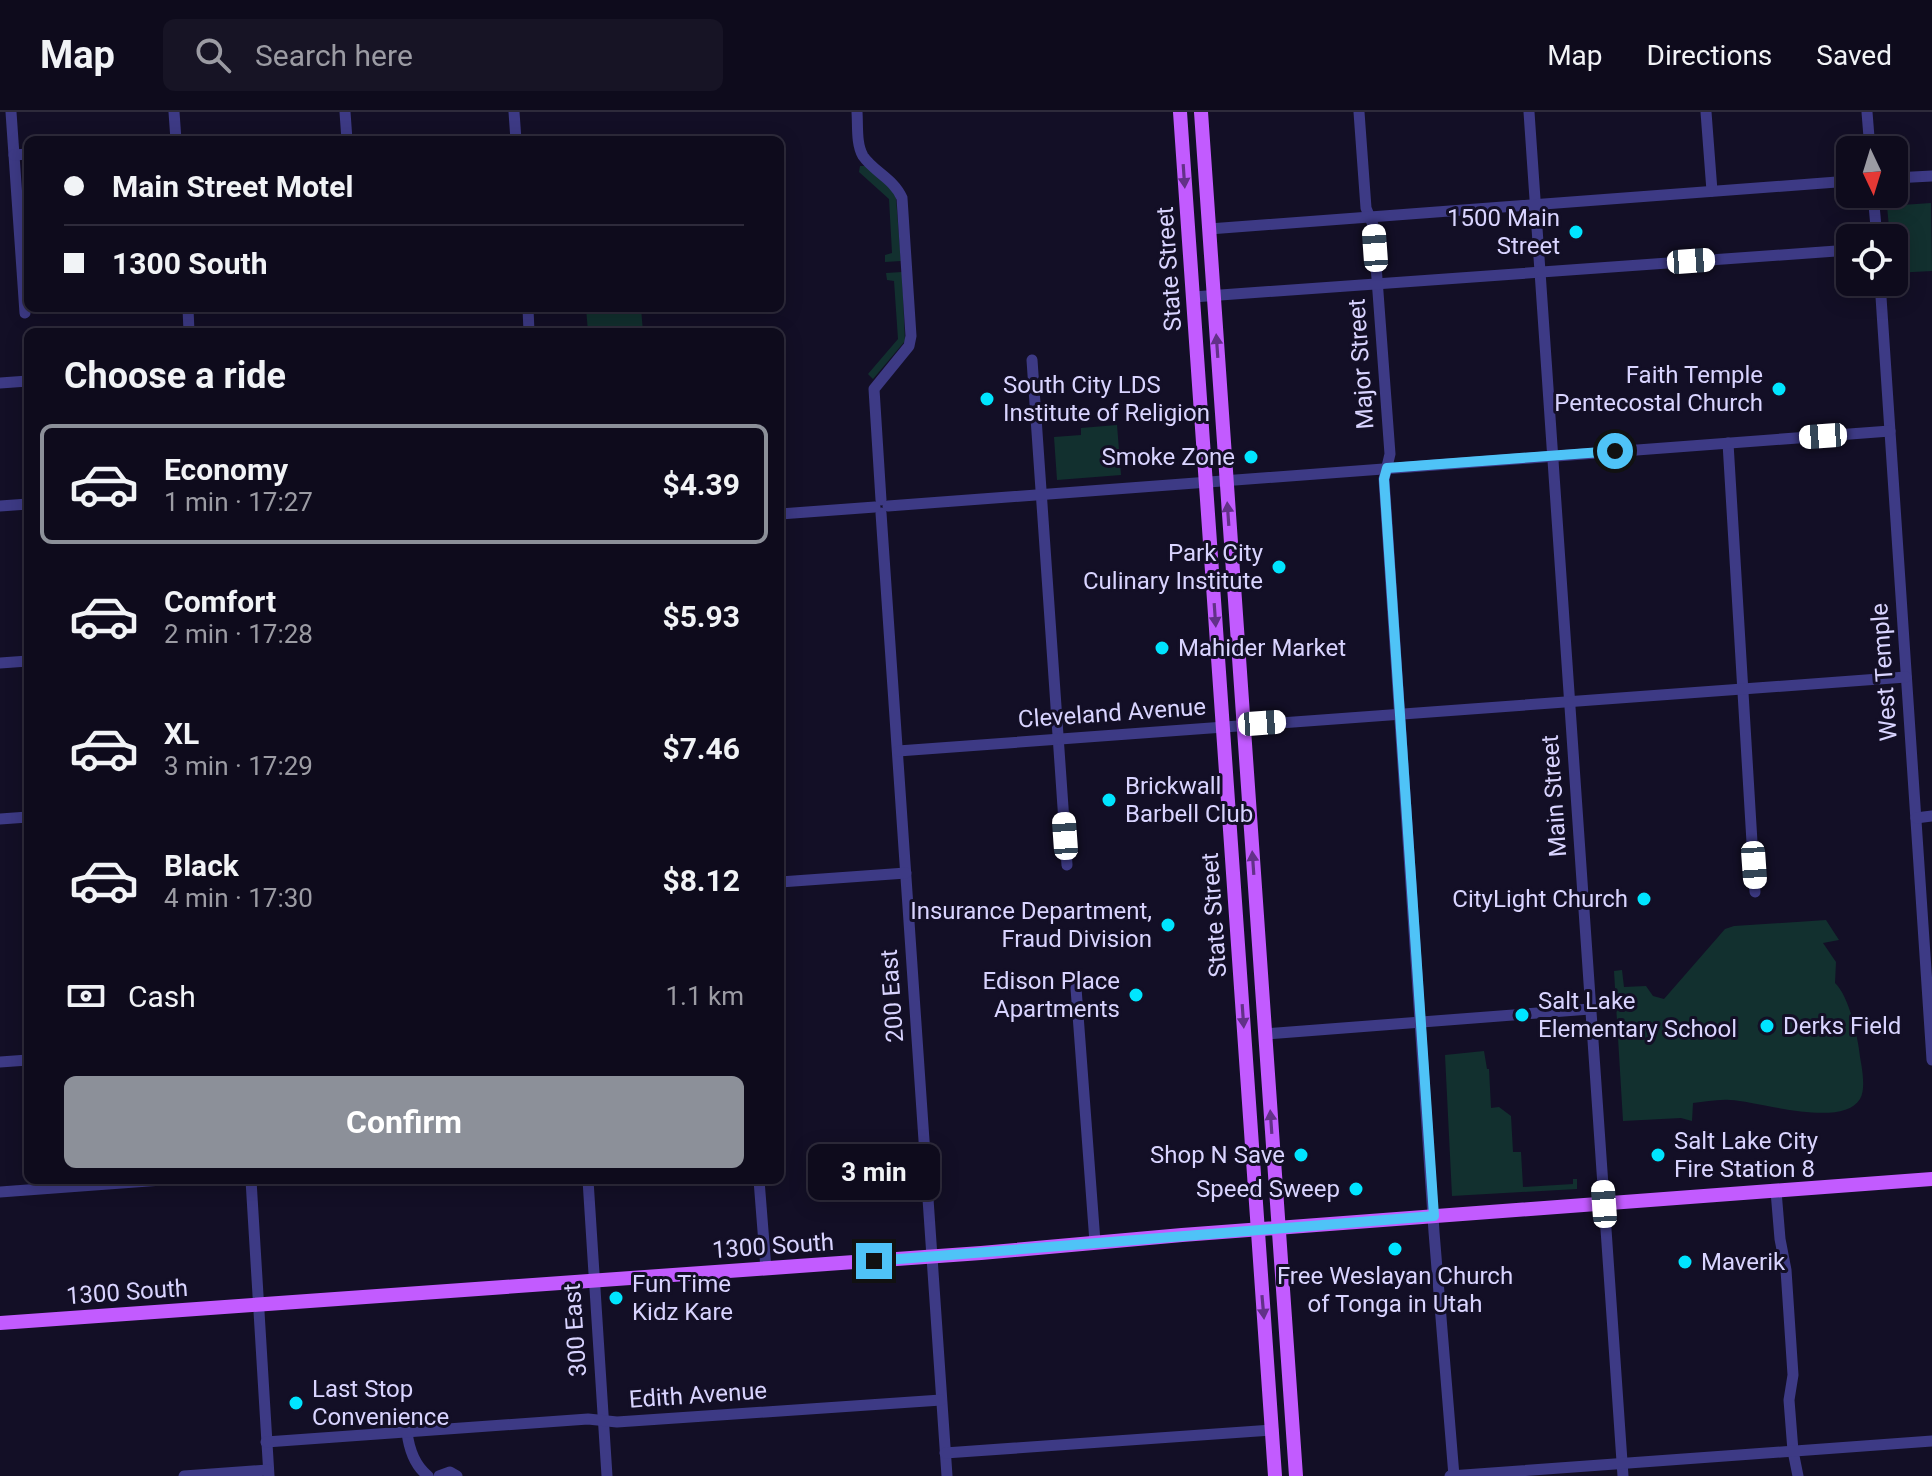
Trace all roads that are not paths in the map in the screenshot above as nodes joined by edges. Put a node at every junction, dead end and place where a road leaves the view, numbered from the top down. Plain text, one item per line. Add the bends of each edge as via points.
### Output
1 (11, 112) edge
2 (174, 112) edge
3 (345, 112) edge
4 (514, 112) edge
5 (857, 112) edge
6 (1180, 112) edge
7 (1201, 112) edge
8 (1359, 112) edge
9 (1529, 112) edge
10 (1706, 112) edge
11 (1867, 112) edge
12 (176, 136) edge
13 (347, 136) edge
14 (516, 136) edge
15 (1869, 136) edge
16 (24, 154) edge
17 (14, 155) junction
18 (1932, 176) edge
19 (1908, 177) edge
20 (1836, 182) edge
21 (1712, 191) junction
22 (1535, 204) junction
23 (1370, 217) junction
24 (1209, 229) junction
25 (1836, 251) edge
26 (24, 252) edge
27 (1540, 272) junction
28 (1378, 284) junction
29 (1213, 296) junction
30 (1881, 296) edge
31 (1193, 297) junction
32 (1032, 360) dead end
33 (24, 381) edge
34 (0, 383) edge
35 (1890, 431) junction
36 (1728, 443) junction
37 (1552, 456) junction
38 (1387, 468) junction
39 (1226, 480) junction
40 (1205, 481) junction
41 (1042, 494) junction
42 (24, 504) edge
43 (0, 506) edge
44 (881, 507) junction
45 (784, 514) edge
46 (24, 661) edge
47 (0, 663) edge
48 (1906, 677) junction
49 (1742, 688) junction
50 (1569, 701) junction
51 (1400, 713) junction
52 (1244, 725) junction
53 (1223, 726) junction
54 (1059, 739) junction
55 (898, 751) junction
56 (1932, 816) edge
57 (24, 817) edge
58 (1916, 818) junction
59 (0, 819) edge
60 (1067, 865) dead end
61 (906, 873) junction
62 (784, 882) edge
63 (1755, 892) dead end
64 (1076, 988) dead end
65 (1590, 1009) junction
66 (1421, 1022) junction
67 (1265, 1034) junction
68 (24, 1060) edge
69 (1932, 1060) edge
70 (0, 1062) edge
71 (1932, 1179) edge
72 (108, 1184) edge
73 (251, 1184) edge
74 (588, 1184) edge
75 (759, 1184) edge
76 (1776, 1191) junction
77 (0, 1192) edge
78 (1604, 1204) junction
79 (1434, 1216) junction
80 (1278, 1228) junction
81 (1257, 1229) junction
82 (1095, 1242) junction
83 (931, 1257) junction
84 (766, 1269) junction
85 (593, 1281) junction
86 (257, 1305) junction
87 (0, 1323) edge
88 (941, 1400) junction
89 (603, 1421) junction
90 (1273, 1430) junction
91 (407, 1432) junction
92 (1932, 1441) edge
93 (266, 1442) junction
94 (1793, 1451) junction
95 (945, 1453) junction
96 (1274, 1460) junction
97 (1623, 1470) edge
98 (268, 1473) edge
99 (1500, 1474) edge
100 (184, 1476) edge
101 (428, 1476) edge
102 (439, 1476) edge
103 (457, 1476) edge
104 (607, 1476) edge
105 (947, 1476) edge
106 (1275, 1476) edge
107 (1288, 1476) edge
108 (1296, 1476) edge
109 (1452, 1476) edge
110 (1798, 1476) edge

1 - 17 street
2 - 12 street
3 - 13 street
4 - 14 street
5 - 44 street, 200 East via 864,158 902,198 911,326 909,346 874,389
6 -> 31 main road, State Street
7 - 24 main road, State Street
8 - 23 street, Major Street
9 - 22 street, Main Street
10 - 21 street
11 - 15 street
16 - 17 street
17 - 26 street
18 - 19 street
20 - 21 street
21 - 22 street
22 - 23 street
22 - 27 street, Main Street
23 - 24 street
23 - 28 street, Major Street
24 - 29 main road, State Street
25 - 27 street
27 - 28 street
27 - 37 street, Main Street
28 - 29 street
28 - 38 street, Major Street
29 - 31 street
39 -> 29 main road, State Street
30 - 35 street, West Temple
31 - 40 main road, State Street
32 - 41 street
33 - 34 street
35 - 36 street
35 - 48 street, West Temple
36 - 37 street
36 - 49 street
37 - 38 street
37 - 50 street, Main Street
38 - 39 street
38 - 51 street, Major Street
39 - 40 street
52 -> 39 main road, State Street
40 - 41 street
40 -> 53 main road, State Street
41 - 44 street
41 - 54 street
42 - 43 street
44 - 45 street
44 - 55 street, 200 East
46 - 47 street
48 - 49 street, Cleveland Avenue
48 - 58 street, West Temple
49 - 50 street, Cleveland Avenue
49 - 63 street
50 - 51 street, Cleveland Avenue
50 - 65 street, Main Street
51 - 52 street, Cleveland Avenue
51 - 66 street, Major Street
52 - 53 street, Cleveland Avenue
67 -> 52 main road, State Street
53 - 54 street, Cleveland Avenue
53 -> 81 main road, State Street
54 - 55 street, Cleveland Avenue
54 - 60 street
55 - 61 street, 200 East
56 - 58 street
57 - 59 street
58 - 69 street, West Temple
61 - 62 street
61 - 83 street, 200 East
64 - 82 street
65 - 66 street
65 - 78 street, Main Street
66 - 67 street
66 - 79 street, Major Street
80 -> 67 main road, State Street
68 - 70 street
71 - 76 main road, 1300 South
72 - 77 street
73 - 86 street
74 - 85 street, 300 East
75 - 84 street
76 - 78 main road, 1300 South
76 - 94 street via 1793,1375
78 - 79 main road, 1300 South
78 - 97 street, Main Street
79 - 80 main road, 1300 South
79 - 109 street, Major Street
80 - 81 main road, 1300 South
80 - 108 main road, State Street
81 - 82 main road, 1300 South
81 -> 90 main road, State Street
82 - 83 main road, 1300 South
83 - 84 main road, 1300 South
83 - 88 street, 200 East
84 - 85 main road, 1300 South
85 - 86 main road, 1300 South
85 - 89 street, 300 East
86 - 87 main road, 1300 South
86 - 93 street
88 - 89 street, Edith Avenue
88 - 95 street, 200 East
89 - 91 street, Edith Avenue
89 - 104 street, 300 East
90 - 95 street
90 - 96 main road, State Street
91 - 93 street, Edith Avenue
91 - 101 street via 411,1454
92 - 94 street
93 - 98 street
94 - 97 street
94 - 110 street
95 - 105 street, 200 East
96 - 106 main road, State Street
96 - 107 main road
97 - 99 street
98 - 100 street
99 - 109 street
102 - 103 street

